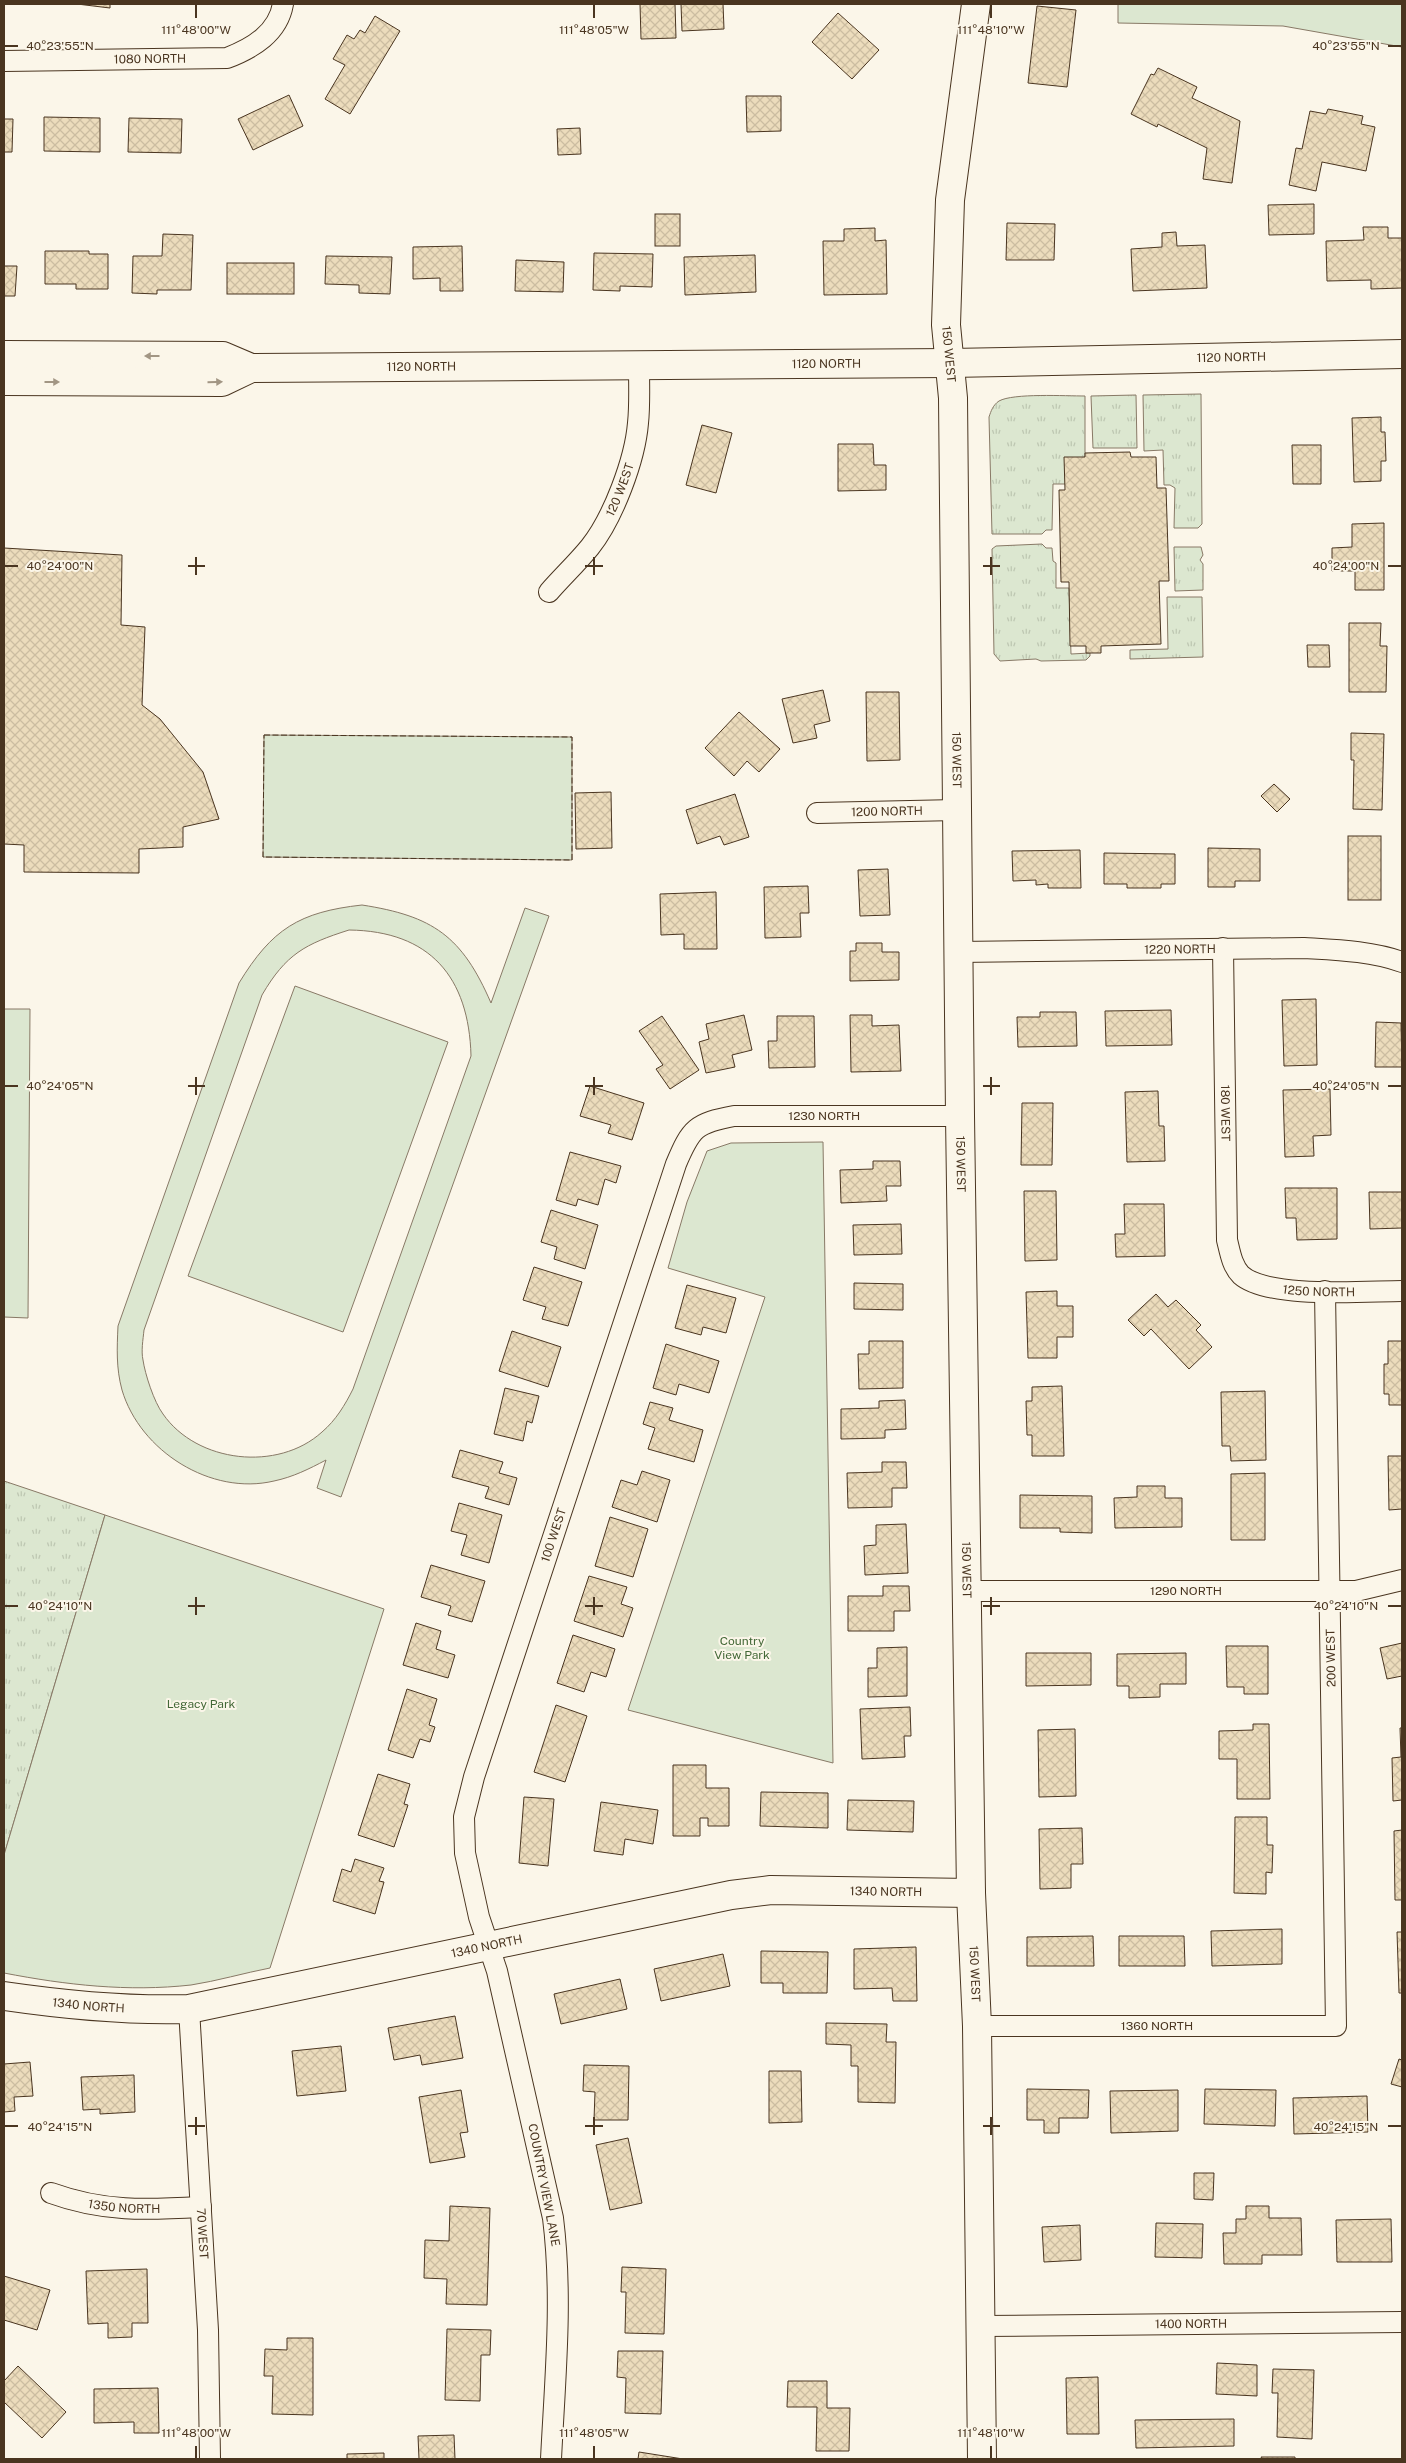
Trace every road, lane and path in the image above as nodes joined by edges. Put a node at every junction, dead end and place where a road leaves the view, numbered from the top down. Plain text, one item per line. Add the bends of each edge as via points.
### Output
1 (283, 4) edge
2 (976, 4) edge
3 (4, 61) edge
4 (1402, 354) edge
5 (4, 355) edge
6 (950, 363) junction
7 (639, 366) junction
8 (251, 368) junction
9 (4, 381) edge
10 (549, 592) dead end
11 (957, 810) junction
12 (817, 813) dead end
13 (1222, 948) junction
14 (958, 952) junction
15 (1402, 962) edge
16 (960, 1116) junction
17 (692, 1131) joint
18 (1241, 1274) joint
19 (1325, 1291) junction
20 (1402, 1291) edge
21 (1402, 1580) edge
22 (968, 1591) junction
23 (1330, 1591) junction
24 (971, 1893) junction
25 (488, 1946) junction
26 (4, 1996) edge
27 (189, 2009) junction
28 (977, 2026) junction
29 (1336, 2026) joint
30 (51, 2193) dead end
31 (201, 2207) junction
32 (1402, 2322) edge
33 (981, 2326) junction
34 (210, 2459) edge
35 (551, 2459) edge
36 (982, 2459) edge

1 - 3 street, 1080 NORTH via 276,25 262,39 246,51 228,58
2 - 6 street, 150 WEST via 950,200 946,325
4 - 6 street, 1120 NORTH
8 -> 5 street, 1120 NORTH via 223,356
6 - 7 street, 1120 NORTH
6 - 11 street, 150 WEST
7 - 8 street, 1120 NORTH
7 - 10 street, 120 WEST via 638,424 622,484 590,546
9 -> 8 street, 1120 NORTH via 222,382
11 - 12 street, 1200 NORTH
11 - 14 street, 150 WEST
13 - 14 street, 1220 NORTH
13 - 15 street, 1220 NORTH via 1348,950
13 - 18 street, 180 WEST via 1227,1240 1231,1259
14 - 16 street, 150 WEST
16 - 17 street, 1230 NORTH via 734,1116 709,1120
16 - 22 street, 150 WEST
17 - 25 street, 100 WEST via 676,1164 472,1785 464,1817 464,1853
18 - 19 street, 1250 NORTH via 1259,1286 1282,1291
19 - 20 street, 1250 NORTH
19 - 23 street, 200 WEST
21 - 23 street, 1290 NORTH via 1356,1591
22 - 23 street, 1290 NORTH
22 - 24 street, 150 WEST
23 - 29 street, 200 WEST
24 - 25 street, 1340 NORTH via 771,1890 679,1905
24 - 28 street, 150 WEST
25 - 27 street, 1340 NORTH
25 - 35 street, COUNTRY VIEW LANE via 497,1971 551,2208 558,2254
26 - 27 street, 1340 NORTH via 145,2011
27 - 31 street, 70 WEST
28 - 29 street, 1360 NORTH
28 - 33 street, 150 WEST
30 - 31 street, 1350 NORTH via 102,2208
31 - 34 street, 70 WEST via 209,2346
32 - 33 street, 1400 NORTH
33 - 36 street, 150 WEST

